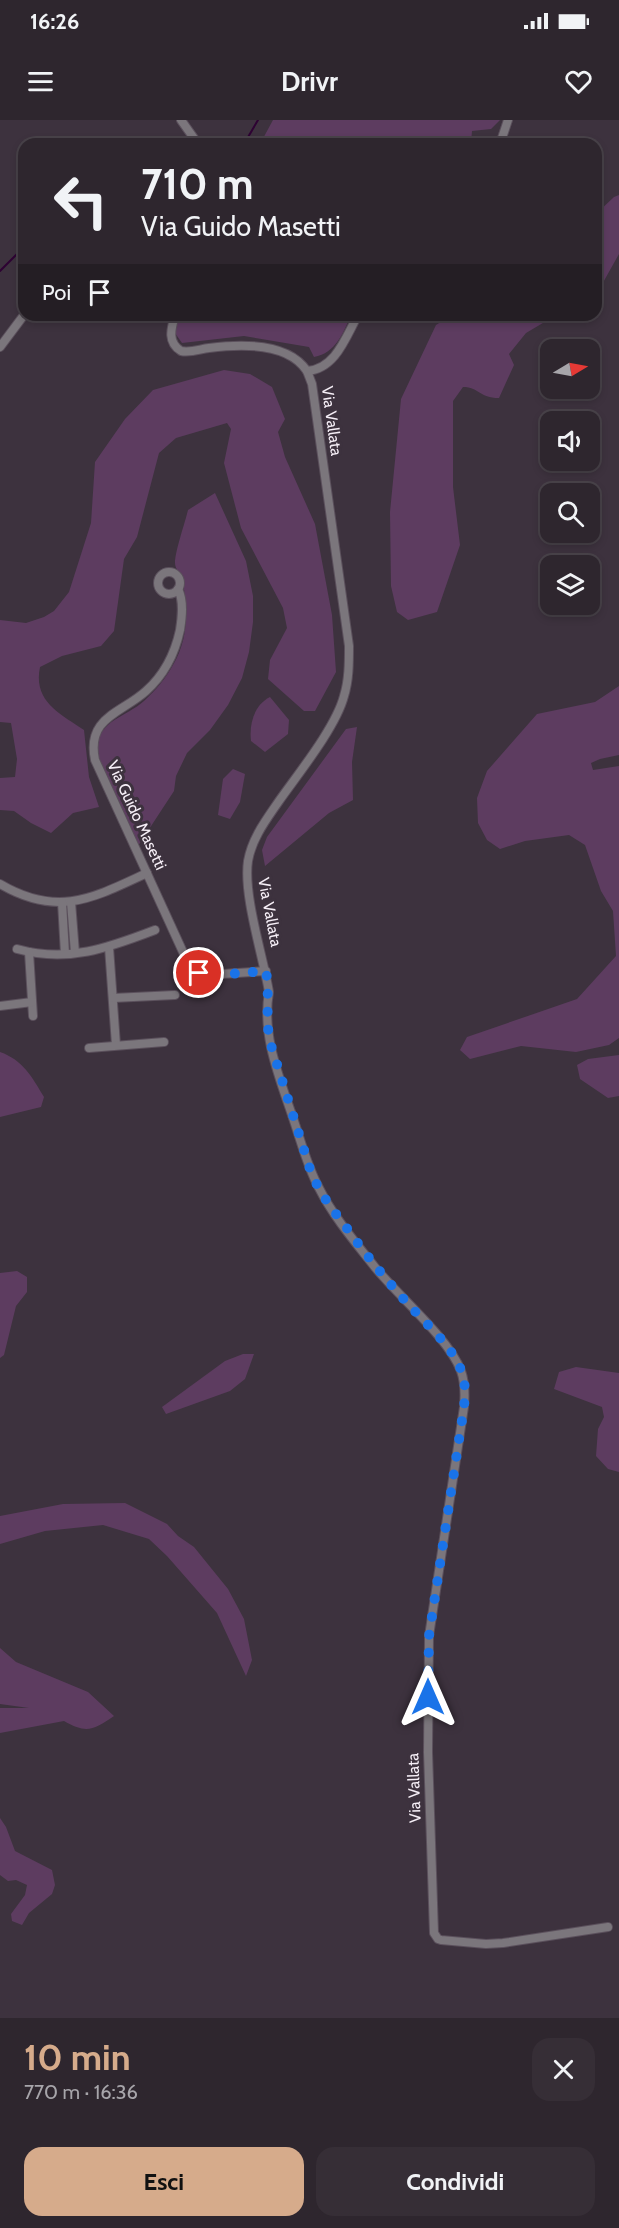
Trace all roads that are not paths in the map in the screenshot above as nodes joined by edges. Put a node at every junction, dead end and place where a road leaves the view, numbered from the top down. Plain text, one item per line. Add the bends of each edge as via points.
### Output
1 (181, 120) edge
2 (508, 120) edge
3 (194, 138) edge
4 (502, 138) edge
5 (20, 321) edge
6 (174, 321) edge
7 (355, 321) edge
8 (0, 347) edge
9 (308, 371) junction
10 (178, 589) dead end
11 (147, 873) junction
12 (0, 885) edge
13 (67, 902) junction
14 (155, 930) dead end
15 (109, 947) junction
16 (17, 949) dead end
17 (29, 952) junction
18 (70, 954) junction
19 (266, 971) junction
20 (175, 995) dead end
21 (113, 998) junction
22 (32, 1002) junction
23 (0, 1006) edge
24 (33, 1016) dead end
25 (164, 1042) dead end
26 (116, 1045) junction
27 (89, 1048) dead end
28 (608, 1927) dead end

1 - 3 street
2 - 4 street
5 - 8 street
6 - 9 street via 171,334 181,351 265,348 293,358
7 - 9 street via 330,360
9 - 19 street, Via Vallata via 348,635 349,667 339,709 260,828 251,850 247,873
10 - 11 street, Via Guido Masetti via 180,627 168,664 147,690 102,722 94,743 97,765
11 - 13 street via 93,898
11 - 19 street, Via Guido Masetti via 193,968 207,975
12 - 13 street via 32,898
13 - 18 street
14 - 15 street
15 - 18 street
15 - 21 street
16 - 17 street
17 - 18 street
17 - 22 street
19 - 28 street, Via Vallata via 270,1042 318,1188 375,1267 444,1344 460,1367 464,1382 464,1407 428,1644 435,1935 441,1940 495,1944
20 - 21 street
21 - 26 street
22 - 23 street
22 - 24 street
25 - 26 street
26 - 27 street

